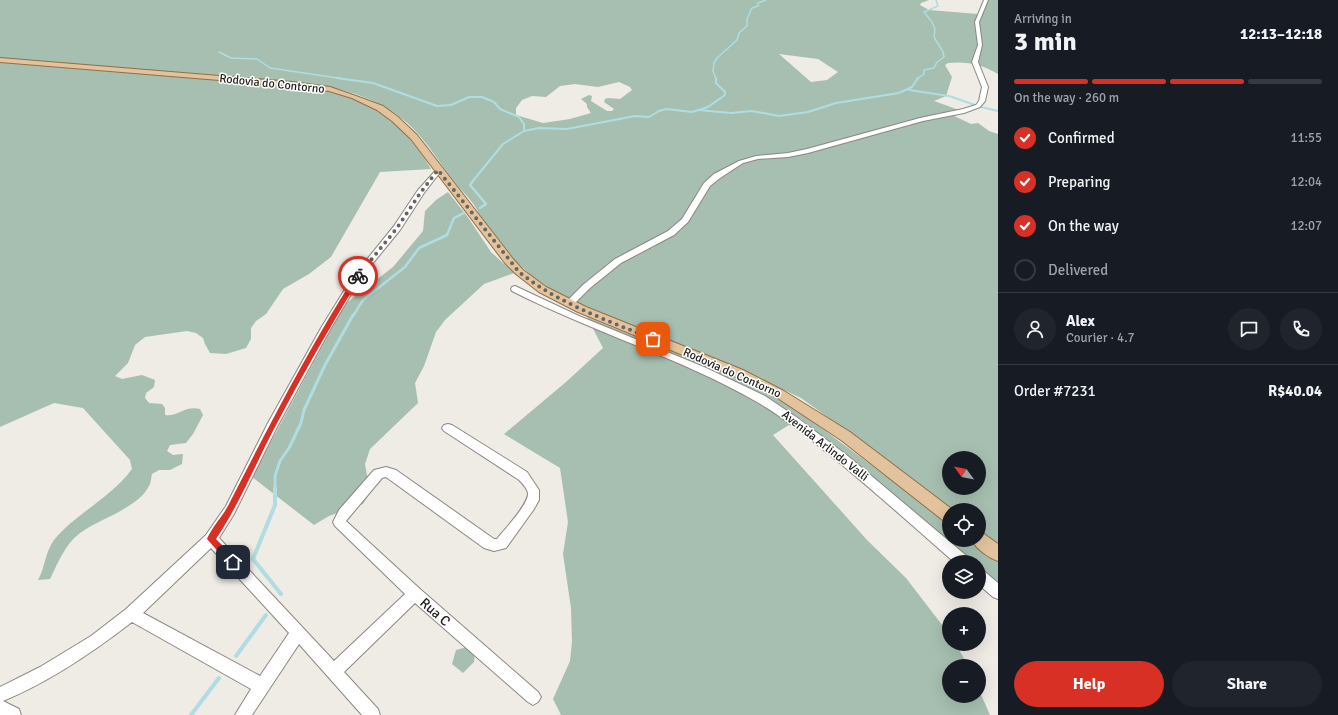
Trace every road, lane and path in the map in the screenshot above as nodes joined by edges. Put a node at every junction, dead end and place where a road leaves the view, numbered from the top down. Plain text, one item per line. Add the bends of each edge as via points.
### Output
1 (986, 0) edge
2 (0, 60) edge
3 (438, 170) junction
4 (516, 289) dead end
5 (569, 304) junction
6 (448, 428) dead end
7 (942, 511) edge
8 (211, 539) junction
9 (986, 545) edge
10 (998, 554) edge
11 (956, 555) edge
12 (986, 582) edge
13 (998, 592) edge
14 (415, 594) junction
15 (131, 614) junction
16 (298, 632) junction
17 (333, 672) junction
18 (262, 686) junction
19 (0, 695) edge
20 (532, 697) dead end
21 (0, 708) edge
22 (367, 713) edge
23 (13, 715) edge
24 (243, 715) edge

1 - 5 street via 978,22 980,45 975,62 985,87 982,101 978,106 808,151 758,157 740,162 707,185 685,220 671,233 618,261
2 - 3 main road, Rodovia do Contorno via 330,89 368,102 395,119 414,137
3 - 5 main road, Rodovia do Contorno via 519,272 533,284
3 - 8 street via 397,228 356,278 329,321 230,510
4 - 11 street, Avenida Arlindo Valli via 554,309 703,371 762,400 791,418 860,472
5 - 7 main road, Rodovia do Contorno via 709,361 780,394 852,441
6 - 14 street, Rua C via 523,476 534,495 531,504 501,544 494,545 489,544 392,474 378,474 339,519 340,525
8 - 15 street
8 - 16 street
9 - 10 main road
12 - 13 street
14 - 17 street
14 - 20 street, Rua C
15 - 18 street
15 - 19 street via 71,656
16 - 17 street
16 - 18 street
17 - 22 street
18 - 24 street
21 - 23 street

